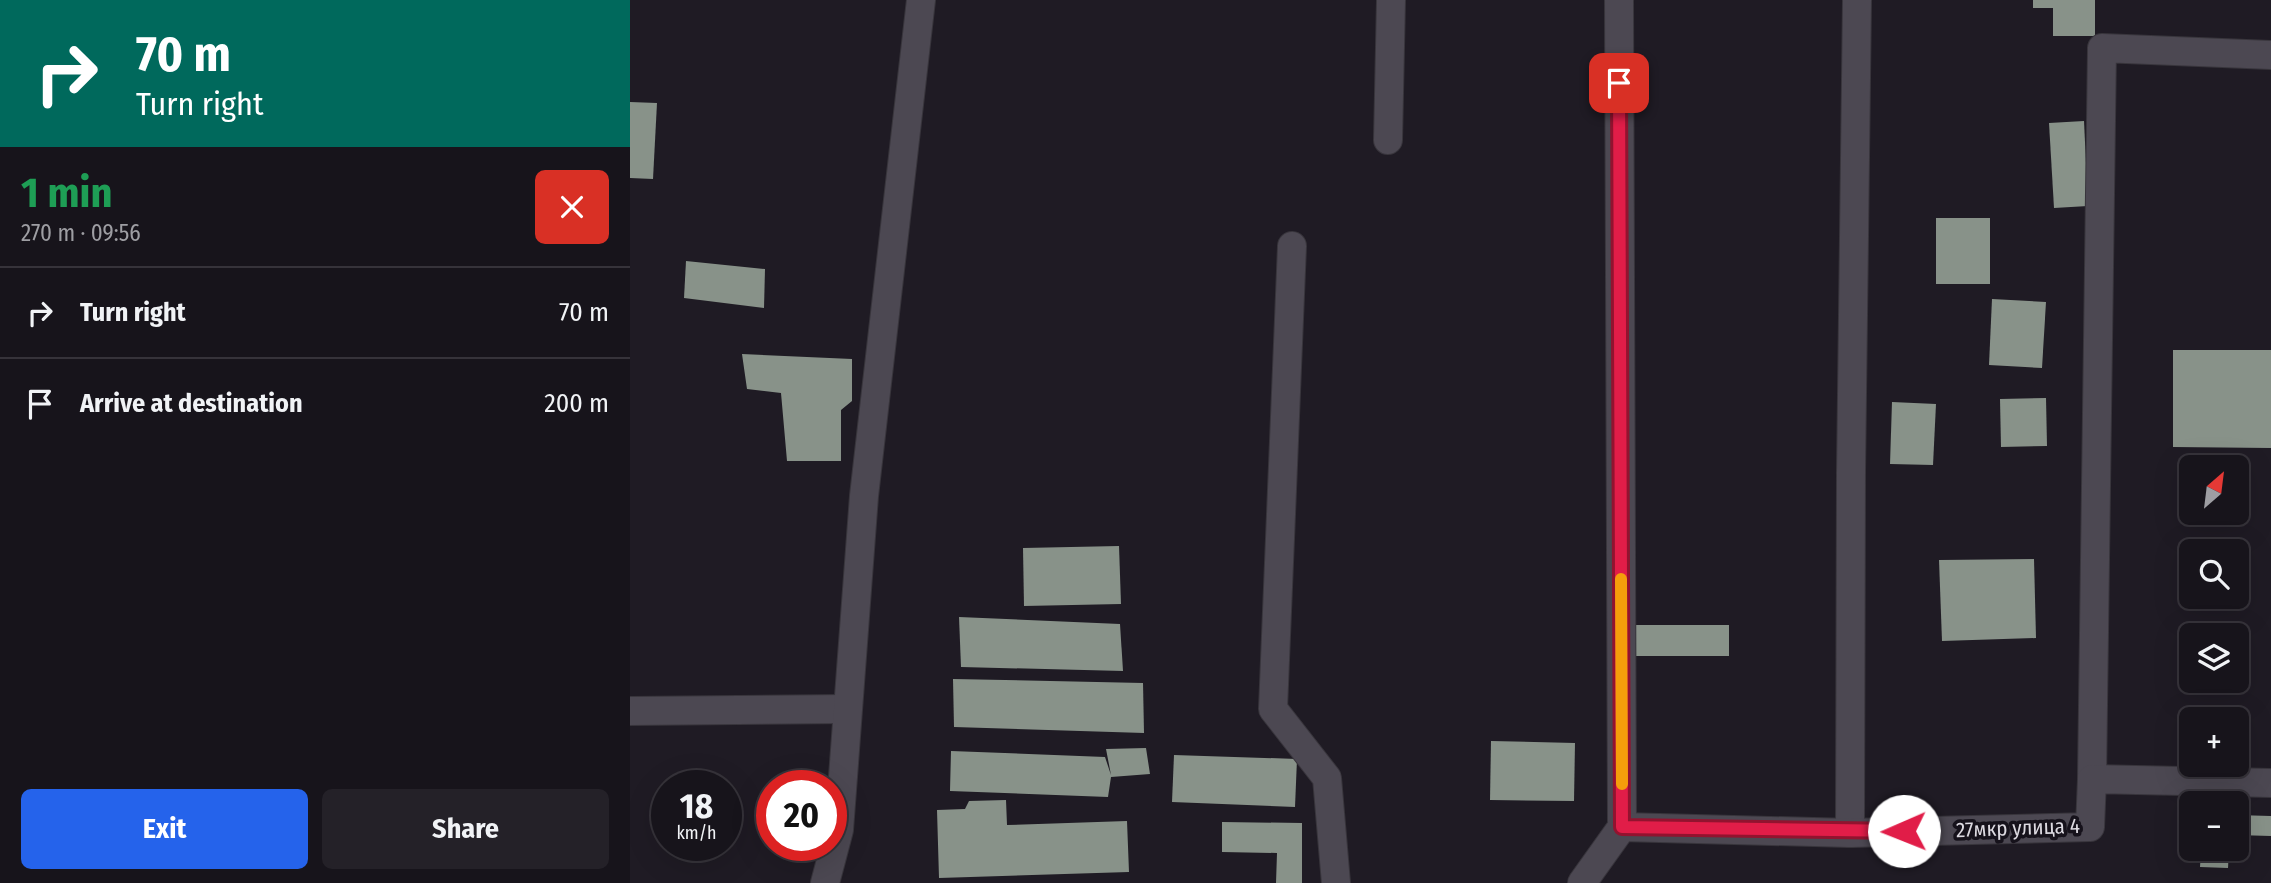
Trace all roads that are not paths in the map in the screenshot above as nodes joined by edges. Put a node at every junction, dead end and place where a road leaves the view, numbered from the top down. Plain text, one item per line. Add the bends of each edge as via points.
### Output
1 (921, 0) edge
2 (1391, 0) edge
3 (1619, 0) edge
4 (1857, 0) edge
5 (2271, 55) edge
6 (1388, 140) dead end
7 (1292, 246) dead end
8 (847, 709) junction
9 (630, 712) edge
10 (2092, 779) junction
11 (2271, 783) edge
12 (1622, 827) junction
13 (1850, 833) junction
14 (825, 883) edge
15 (1336, 883) edge
16 (1582, 883) edge

1 - 8 street via 864,496
2 - 6 street
3 - 12 street
4 - 13 street
5 - 10 street via 2102,48
7 - 15 street via 1273,709 1327,778
8 - 9 street
8 - 14 street via 839,830
10 - 11 street
10 - 13 street, 27мкр улица 4 via 2090,827
12 - 13 street, 27мкр улица 4
12 - 16 street

